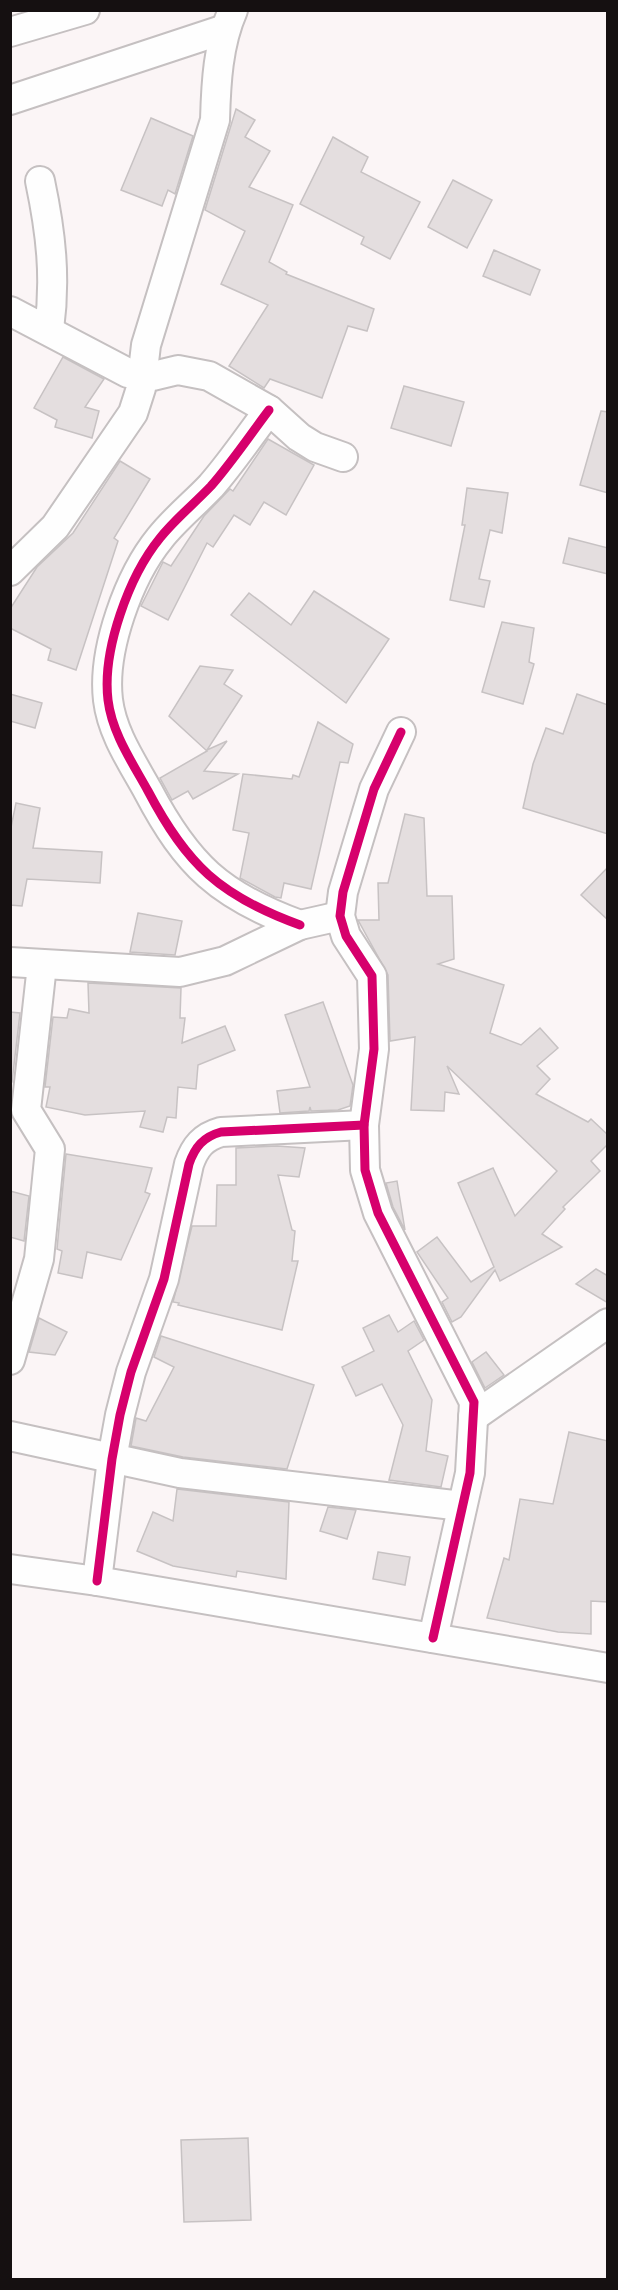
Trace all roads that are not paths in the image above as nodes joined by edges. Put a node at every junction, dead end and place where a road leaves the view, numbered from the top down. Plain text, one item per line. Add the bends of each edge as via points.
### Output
1 (78, 12) edge
2 (229, 20) edge
3 (10, 32) edge
4 (10, 100) edge
5 (40, 181) dead end
6 (10, 311) edge
7 (49, 330) junction
8 (141, 375) junction
9 (269, 410) junction
10 (343, 457) dead end
11 (10, 571) edge
12 (401, 732) dead end
13 (340, 916) junction
14 (300, 925) junction
15 (10, 962) edge
16 (42, 965) junction
17 (364, 1125) junction
18 (608, 1323) edge
19 (10, 1360) edge
20 (473, 1417) junction
21 (10, 1436) edge
22 (112, 1459) junction
23 (462, 1506) junction
24 (10, 1569) edge
25 (97, 1581) junction
26 (433, 1638) junction
27 (608, 1668) edge

1 - 3 street
2 - 4 street
2 - 8 street via 216,87 215,120 146,345
5 - 7 street via 52,235 53,302
6 - 7 street
7 - 8 street via 116,367
8 - 9 street via 194,372
8 - 11 street via 138,401 126,426 55,527
9 - 10 street via 299,437
9 - 14 street via 210,486 159,539 136,575 119,619 108,673 108,700 125,749 166,825 190,858 238,898
12 - 13 street via 374,789 343,892
13 - 14 street
13 - 17 street via 346,936 372,976 374,1049
14 - 16 street via 225,961 180,972
15 - 16 street
16 - 19 street via 26,1110 50,1149 39,1259
17 - 20 street via 365,1170 378,1213 474,1402
17 - 22 street via 221,1132 211,1134 196,1147 164,1279 125,1394
18 - 20 street
20 - 23 street via 470,1473
21 - 22 street
22 - 23 street via 180,1473
22 - 25 street
23 - 26 street
24 - 25 street
25 - 26 street
26 - 27 street

